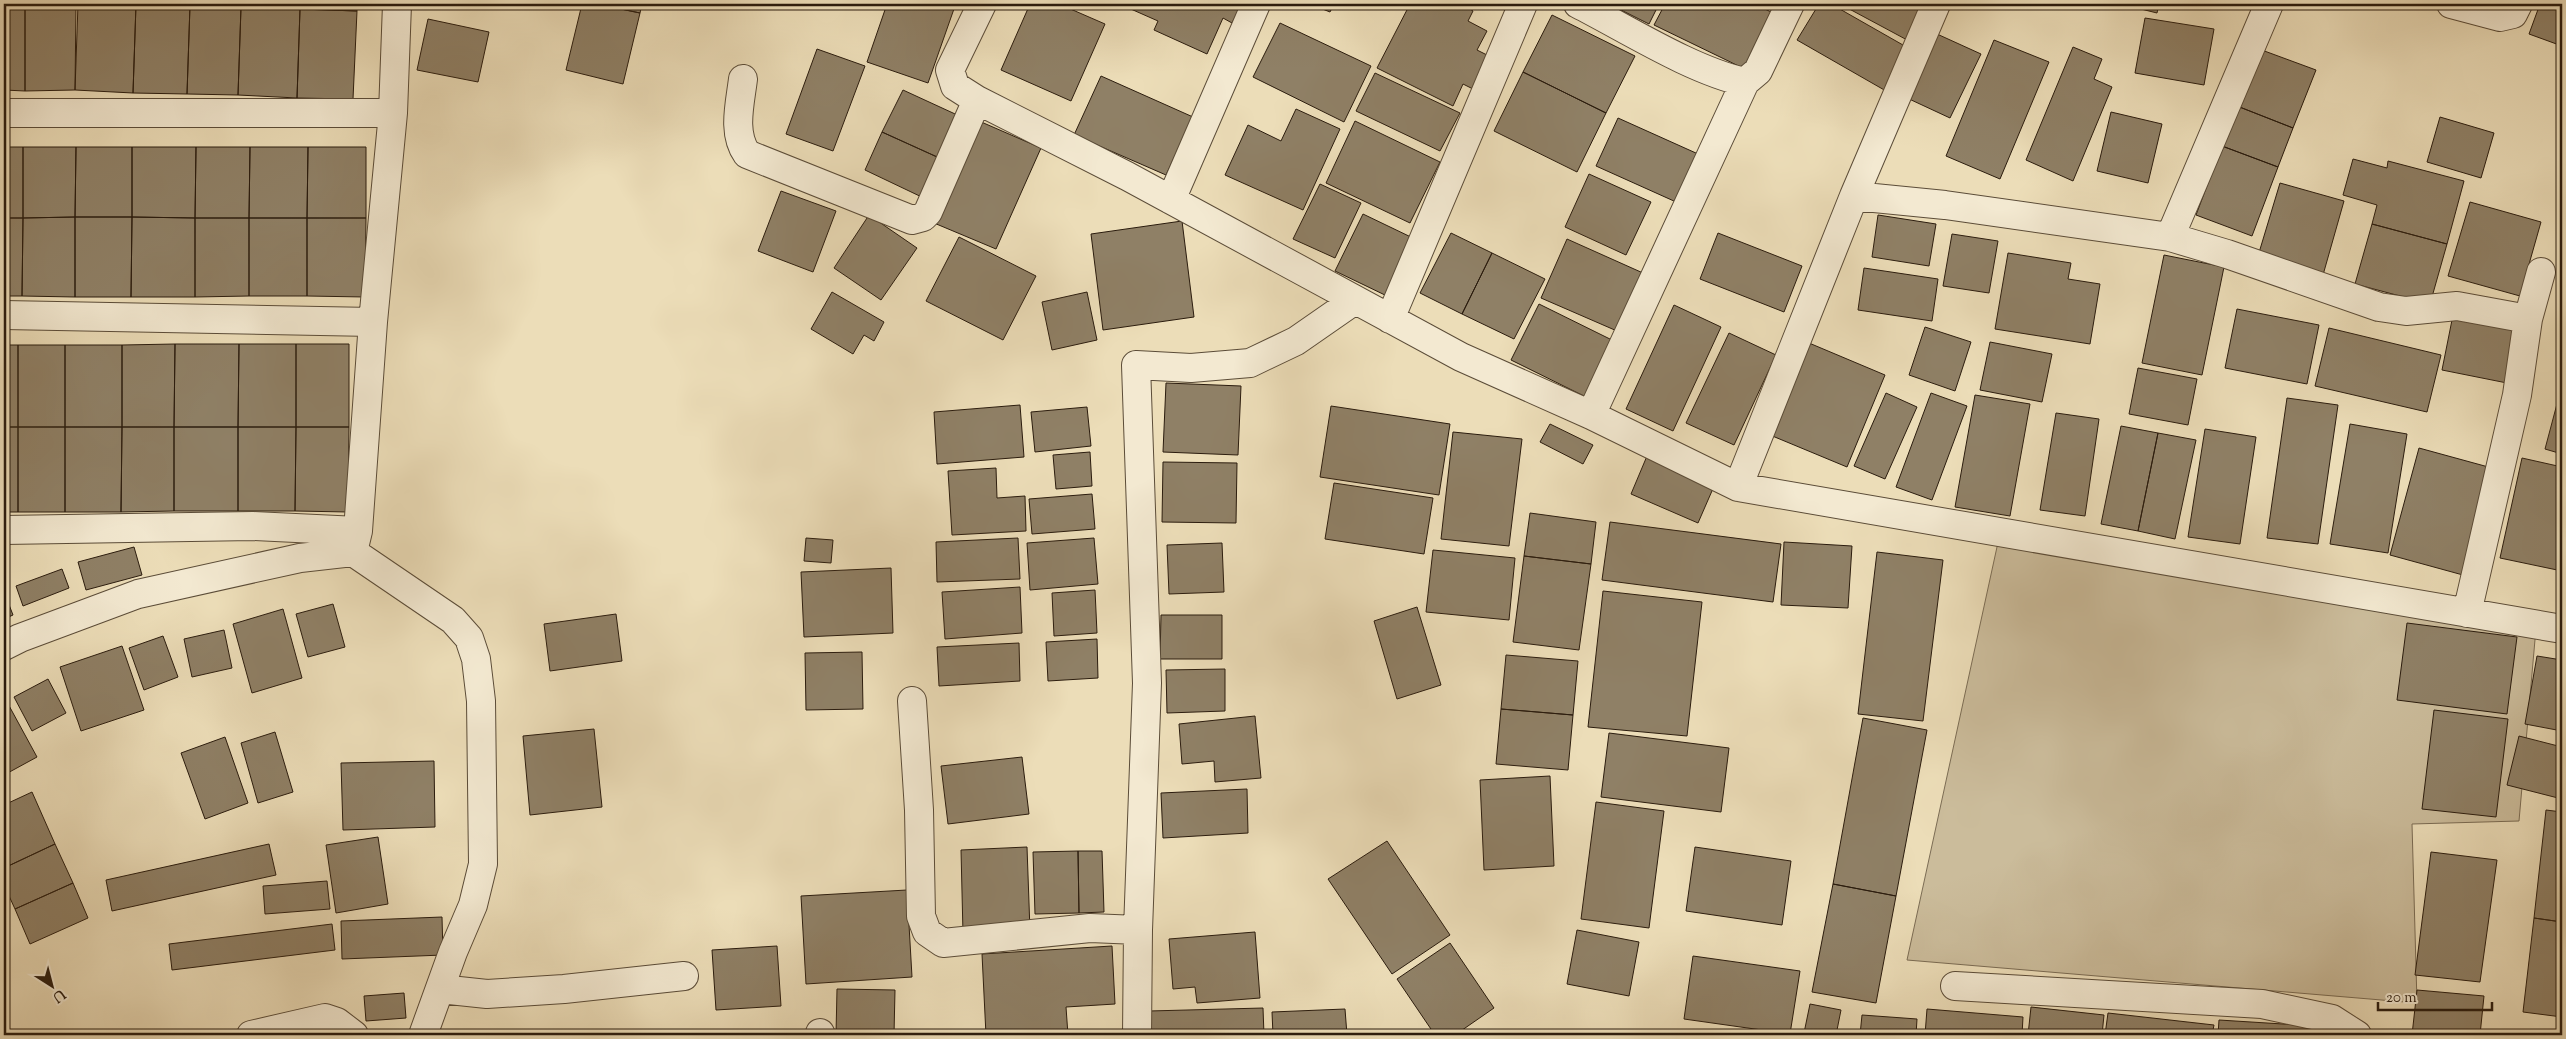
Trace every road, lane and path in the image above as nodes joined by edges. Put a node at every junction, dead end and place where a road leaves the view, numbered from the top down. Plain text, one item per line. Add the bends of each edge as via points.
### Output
1 (397, 4) edge
2 (982, 4) edge
3 (1256, 4) edge
4 (1523, 4) edge
5 (1578, 4) edge
6 (1790, 4) edge
7 (1936, 4) edge
8 (2269, 4) edge
9 (2451, 4) edge
10 (2518, 4) edge
11 (743, 80) dead end
12 (1745, 82) junction
13 (977, 100) junction
14 (4, 113) edge
15 (393, 114) junction
16 (1854, 196) junction
17 (1171, 200) junction
18 (2170, 237) junction
19 (2541, 272) dead end
20 (1355, 300) junction
21 (4, 315) edge
22 (1390, 319) junction
23 (2528, 319) junction
24 (373, 322) junction
25 (1591, 415) junction
26 (1738, 487) junction
27 (4, 530) edge
28 (355, 541) junction
29 (2466, 612) junction
30 (2562, 629) edge
31 (4, 646) edge
32 (912, 701) dead end
33 (1138, 930) junction
34 (684, 976) dead end
35 (1955, 986) dead end
36 (440, 989) junction
37 (251, 1035) edge
38 (354, 1035) edge
39 (424, 1035) edge
40 (1137, 1035) edge
41 (2357, 1035) edge

1 - 15 street
2 - 13 street via 950,70 955,86
3 - 17 street
4 - 22 street
5 - 12 street via 1688,61
6 - 12 street via 1758,71
7 - 16 street
8 - 18 street
9 - 10 street via 2500,17 2513,14
11 - 13 street via 738,130 741,146 747,154 912,220 928,212
12 - 25 street
13 - 17 street
14 - 15 street
15 - 24 street
16 - 18 street via 1945,205
16 - 26 street
17 - 20 street
18 - 23 street via 2379,307 2406,311 2457,306
19 - 23 street
20 - 22 street
20 - 33 street via 1296,341 1250,363 1191,368 1136,365 1147,683
21 - 24 street
22 - 25 street via 1461,357
23 - 29 street via 2517,395
24 - 28 street
25 - 26 street
26 - 29 street
27 - 28 street via 252,526
28 - 31 street via 300,558 138,594
28 - 36 street via 454,620 469,638 476,659 480,701 483,864 473,905
29 - 30 street
32 - 33 street via 921,916 927,932 943,943 1090,928
33 - 40 street
34 - 36 street via 487,994
35 - 41 street via 2262,1004 2332,1019
36 - 39 street
37 - 38 street via 325,1018 337,1022

